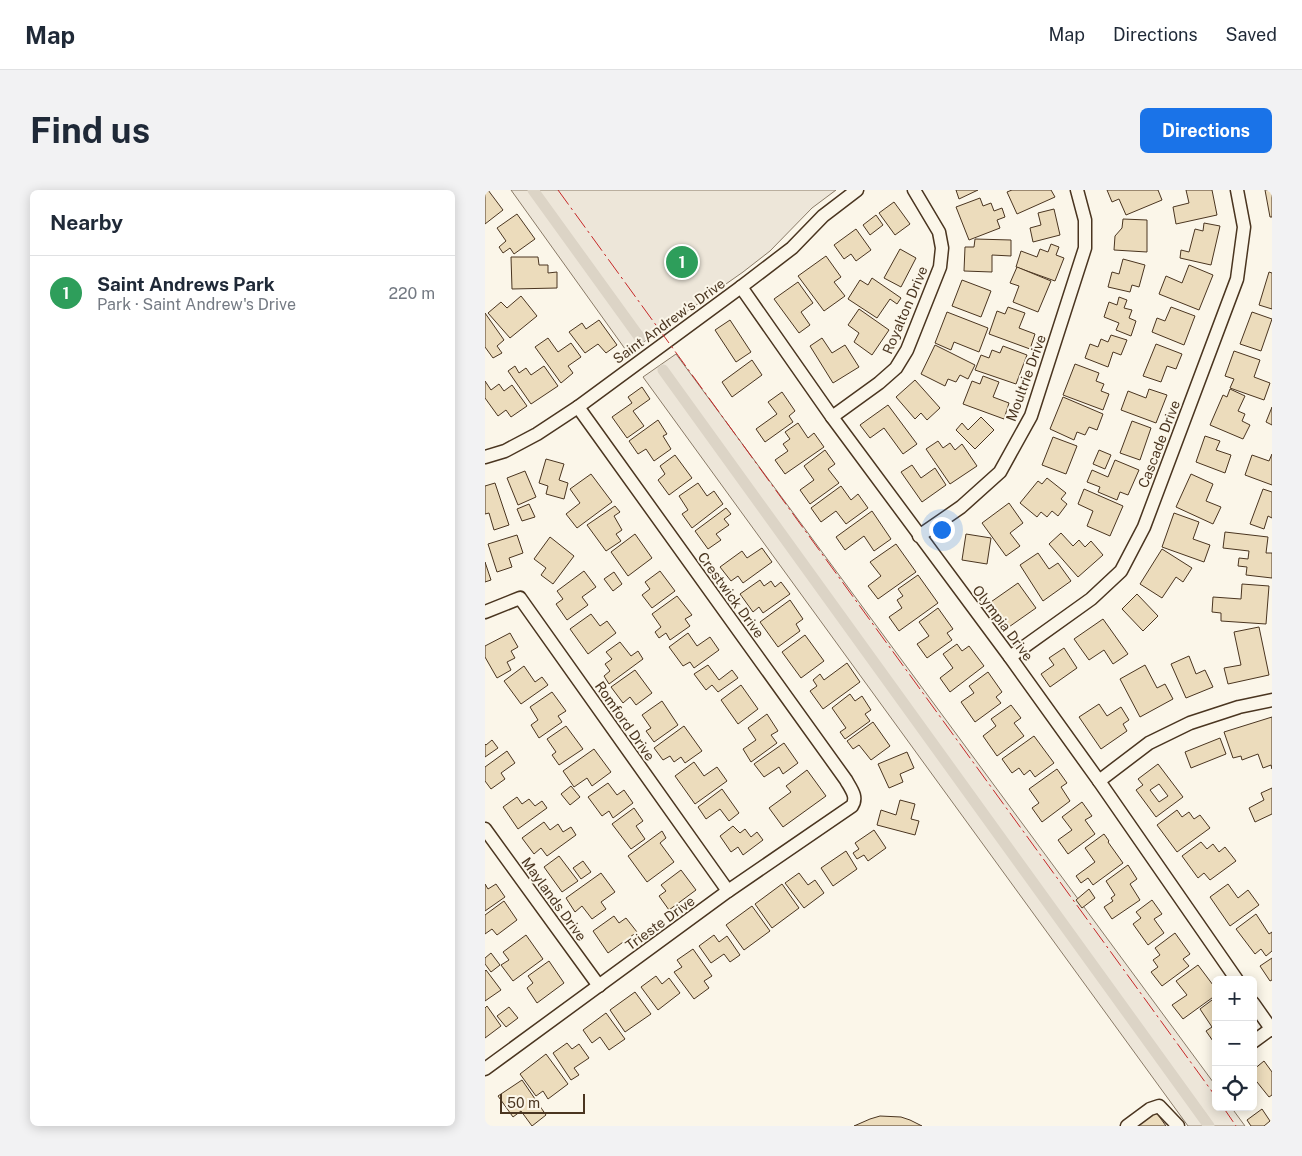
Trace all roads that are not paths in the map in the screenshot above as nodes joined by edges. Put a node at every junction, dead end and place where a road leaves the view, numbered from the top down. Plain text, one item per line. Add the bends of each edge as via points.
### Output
1 (857, 190) edge
2 (914, 190) edge
3 (1077, 190) edge
4 (1237, 190) edge
5 (741, 288) junction
6 (577, 407) junction
7 (832, 417) junction
8 (485, 457) edge
9 (919, 536) junction
10 (485, 612) edge
11 (1010, 657) junction
12 (1272, 700) edge
13 (1099, 782) junction
14 (854, 802) joint
15 (485, 829) edge
16 (729, 891) junction
17 (1234, 976) edge
18 (599, 986) junction
19 (1257, 1008) edge
20 (1272, 1029) edge
21 (1257, 1039) edge
22 (485, 1069) edge
23 (1127, 1126) edge
24 (1178, 1126) edge

1 - 5 street, Saint Andrew's Drive
2 - 7 street, Royalton Drive via 939,232 942,248 940,267 897,368
3 - 9 street, Moultrie Drive via 1085,220 1085,248 1031,416 1000,472 961,507
4 - 11 street, Cascade Drive via 1244,227 1237,279 1144,527 1121,570 1091,598
5 - 6 street, Saint Andrew's Drive
5 - 7 street, Olympia Drive
6 - 8 street, Saint Andrew's Drive via 537,434 505,451
6 - 14 street, Crestwick Drive via 846,780 854,794
7 - 9 street, Olympia Drive
9 - 11 street, Olympia Drive
10 - 16 street, Romford Drive via 520,598
11 - 13 street, Olympia Drive
12 - 13 street via 1239,707 1190,724 1149,743
13 - 17 street, Olympia Drive
14 - 16 street, Trieste Drive
15 - 18 street, Maylands Drive
16 - 18 street, Trieste Drive
18 - 22 street, Trieste Drive
19 - 20 street
20 - 21 street
23 - 24 street via 1159,1106

